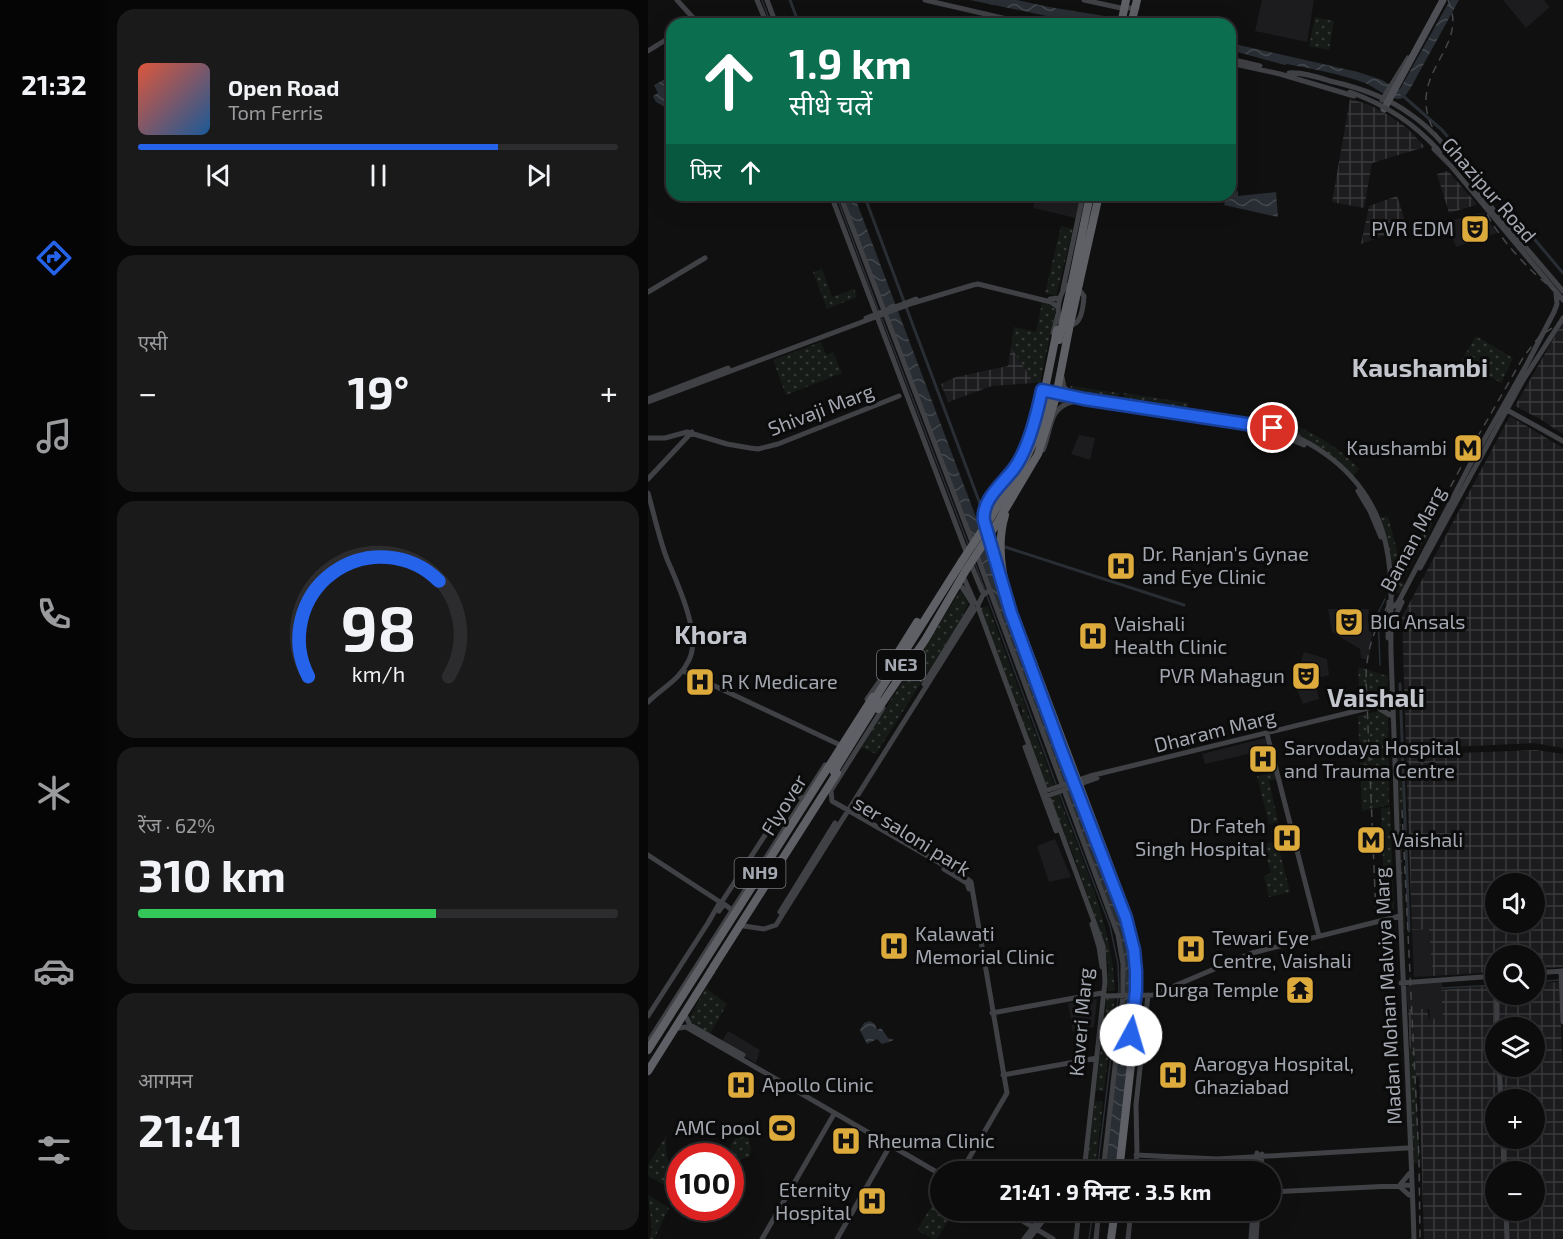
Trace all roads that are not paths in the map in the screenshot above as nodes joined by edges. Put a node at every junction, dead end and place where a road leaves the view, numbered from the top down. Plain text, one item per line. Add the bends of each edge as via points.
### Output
1 (676, 0) edge
2 (757, 0) edge
3 (767, 0) edge
4 (925, 0) edge
5 (1084, 0) edge
6 (1441, 0) edge
7 (1129, 12) edge
8 (693, 18) edge
9 (764, 18) edge
10 (774, 18) edge
11 (1003, 18) edge
12 (666, 40) edge
13 (648, 51) edge
14 (1236, 62) edge
15 (1291, 75) junction
16 (1352, 91) junction
17 (1372, 94) junction
18 (1387, 99) junction
19 (1368, 102) junction
20 (1382, 108) junction
21 (1406, 110) junction
22 (1401, 119) junction
23 (1451, 166) junction
24 (1477, 190) junction
25 (834, 201) edge
26 (842, 201) edge
27 (1083, 201) edge
28 (1083, 201) edge
29 (1091, 201) edge
30 (1097, 201) edge
31 (1096, 206) junction
32 (705, 256) dead end
33 (1063, 289) junction
34 (1555, 290) junction
35 (648, 291) edge
36 (1563, 291) edge
37 (1084, 296) junction
38 (1060, 298) junction
39 (1563, 300) edge
40 (913, 301) junction
41 (1058, 310) junction
42 (881, 314) junction
43 (1550, 318) junction
44 (1561, 320) edge
45 (1076, 323) junction
46 (1539, 342) junction
47 (1531, 367) junction
48 (1047, 395) junction
49 (899, 396) dead end
50 (648, 400) edge
51 (1077, 400) junction
52 (1507, 409) junction
53 (692, 432) junction
54 (1489, 437) junction
55 (648, 438) edge
56 (1563, 440) edge
57 (1023, 458) junction
58 (1013, 470) junction
59 (648, 479) edge
60 (648, 493) edge
61 (1000, 493) junction
62 (1012, 498) junction
63 (1367, 503) junction
64 (989, 516) junction
65 (1434, 537) junction
66 (963, 566) junction
67 (953, 575) junction
68 (954, 586) junction
69 (1391, 590) junction
70 (985, 591) junction
71 (1403, 593) junction
72 (975, 606) junction
73 (1399, 607) junction
74 (1390, 609) junction
75 (1392, 622) junction
76 (913, 631) junction
77 (925, 637) junction
78 (889, 668) junction
79 (683, 670) junction
80 (901, 677) junction
81 (883, 686) junction
82 (1389, 694) junction
83 (878, 699) junction
84 (648, 702) edge
85 (1391, 704) junction
86 (1380, 707) junction
87 (1390, 715) junction
88 (1269, 735) junction
89 (838, 744) junction
90 (835, 768) junction
91 (1057, 790) junction
92 (831, 791) junction
93 (803, 798) junction
94 (822, 803) junction
95 (846, 810) junction
96 (648, 853) edge
97 (1077, 879) junction
98 (723, 901) junction
99 (733, 908) junction
100 (1398, 915) junction
101 (744, 926) junction
102 (706, 929) junction
103 (1320, 935) junction
104 (708, 965) junction
105 (1545, 974) edge
106 (1562, 975) edge
107 (1485, 977) edge
108 (1401, 983) junction
109 (1121, 994) junction
110 (1103, 995) junction
111 (1144, 995) junction
112 (992, 1015) junction
113 (648, 1016) edge
114 (648, 1020) edge
115 (682, 1022) junction
116 (1563, 1022) edge
117 (648, 1042) edge
118 (648, 1050) edge
119 (648, 1056) edge
120 (1095, 1060) junction
121 (648, 1064) edge
122 (648, 1071) edge
123 (648, 1076) edge
124 (1003, 1076) junction
125 (797, 1089) junction
126 (836, 1113) junction
127 (892, 1145) junction
128 (1407, 1147) junction
129 (1136, 1154) junction
130 (1259, 1154) junction
131 (967, 1161) edge
132 (1084, 1161) edge
133 (1104, 1161) edge
134 (1118, 1161) edge
135 (1118, 1161) edge
136 (1136, 1161) edge
137 (1258, 1161) edge
138 (1260, 1161) edge
139 (930, 1167) edge
140 (1408, 1174) junction
141 (1410, 1185) junction
142 (1399, 1186) junction
143 (1281, 1191) edge
144 (1409, 1195) junction
145 (1024, 1221) edge
146 (1026, 1221) edge
147 (1039, 1221) edge
148 (1041, 1221) edge
149 (1077, 1221) edge
150 (1098, 1221) edge
151 (1111, 1221) edge
152 (1130, 1221) edge
153 (1252, 1221) edge
154 (1257, 1221) edge
155 (1506, 1221) edge
156 (1035, 1227) junction
157 (764, 1239) edge
158 (838, 1239) edge
159 (1024, 1239) edge
160 (1029, 1239) edge
161 (1053, 1239) edge
162 (1058, 1239) edge
163 (1075, 1239) edge
164 (1096, 1239) edge
165 (1109, 1239) edge
166 (1128, 1239) edge
167 (1251, 1239) edge
168 (1256, 1239) edge
169 (1412, 1239) edge
170 (1507, 1239) edge

1 - 8 street
2 - 9 street
3 - 10 street
4 - 11 street
5 - 7 street
6 - 18 main road
12 - 13 street
14 - 15 street
15 - 16 street
15 - 17 street via 1341,83
15 - 19 street, Ghazipur Road
16 - 23 street, bridge via 1410,122
16 - 24 street, bridge via 1411,120
17 - 18 street
17 - 19 street
18 - 20 main road
18 - 21 street
19 - 20 street, Ghazipur Road
20 - 22 street, Ghazipur Road
21 - 22 street via 1399,113
21 - 24 street via 1442,145
22 - 23 street, Ghazipur Road
23 - 34 street, Ghazipur Road
24 - 36 street, Ghazipur Road
25 - 42 street
26 - 42 street
27 - 57 highway, bridge via 1043,401
28 - 33 street
29 - 48 highway, NE3, bridge
30 - 31 highway
31 - 37 street via 1082,278
31 - 62 highway, bridge via 1052,413 1044,440
32 - 35 street
33 - 37 street via 1068,285 1077,287
33 - 38 street
34 - 39 street, Ghazipur Road
34 - 43 street, Baman Marg via 1557,304
37 - 45 street
38 - 40 street via 1052,300 978,282
38 - 41 street
40 - 41 street via 978,284 1051,302
40 - 42 street
41 - 45 street via 1060,321
41 - 48 street
42 - 50 street
42 - 70 street
43 - 44 street
43 - 46 street, Baman Marg
44 - 47 street, Baman Marg
45 - 51 street via 1062,379 1066,390
46 - 47 street via 1543,344
46 - 54 street, Baman Marg
47 - 52 street, Baman Marg
48 - 51 street, Madan Mohan Malviya Marg
48 - 58 street
48 - 64 highway, NE3 via 1040,428 1026,461
49 - 53 street, Shivaji Marg via 758,449
51 - 62 street via 1057,409 1037,463
51 - 63 street, Madan Mohan Malviya Marg via 1282,436 1327,459
52 - 54 street, Baman Marg
52 - 56 street
53 - 55 street, Shivaji Marg
53 - 59 street
54 - 65 street, Baman Marg
57 - 58 highway
57 - 61 highway
58 - 61 street
58 - 64 highway via 1002,481
60 - 79 street via 691,629 693,649
61 - 64 highway
62 - 64 highway
62 - 135 highway, bridge via 1005,515 1001,552 1006,591 1129,917 1136,949 1139,992
63 - 69 street, Madan Mohan Malviya Marg via 1377,516 1388,550
63 - 74 street, Madan Mohan Malviya Marg via 1384,550
64 - 66 highway, NE3, bridge
64 - 134 highway, bridge via 996,561 1011,613 1126,918 1134,950 1136,990
65 - 71 street, Baman Marg
65 - 73 street, Baman Marg via 1432,550
66 - 67 highway, NE3
66 - 68 highway, NE3
66 - 72 street
66 - 76 highway
67 - 76 highway
67 - 81 highway, NE3
68 - 72 street via 962,587
68 - 77 highway
68 - 83 highway, NE3
69 - 71 street via 1397,595
69 - 74 street, Madan Mohan Malviya Marg
70 - 72 street
70 - 91 street
71 - 74 street, Baman Marg
72 - 91 street
72 - 95 street
72 - 95 street
72 - 97 street via 1040,789
73 - 74 street, Baman Marg
73 - 75 street
74 - 75 street, Madan Mohan Malviya Marg
74 - 82 street, Madan Mohan Malviya Marg
75 - 85 street, Madan Mohan Malviya Marg
76 - 78 highway, Flyover
76 - 81 highway
77 - 80 highway
77 - 83 highway
78 - 83 highway, Flyover
78 - 89 street
79 - 84 street via 678,679
79 - 89 street
80 - 83 highway
80 - 90 street
81 - 90 highway, NE3
82 - 85 street, Madan Mohan Malviya Marg
82 - 86 street
83 - 90 highway
83 - 118 highway, Flyover / NH9, bridge
85 - 86 street, Dharam Marg
85 - 87 street, Madan Mohan Malviya Marg
85 - 100 street, Madan Mohan Malviya Marg
86 - 87 street
86 - 88 street, Dharam Marg
87 - 100 street, Madan Mohan Malviya Marg
88 - 91 street, Dharam Marg
88 - 103 street
89 - 90 street
90 - 92 street
90 - 93 street
90 - 104 highway, NE3
90 - 122 highway
91 - 97 street
91 - 109 street via 1118,935 1124,964
92 - 94 street
92 - 95 street via 832,801
93 - 98 street via 793,795
93 - 99 street
94 - 95 street, ser saloni park
94 - 101 street
95 - 101 street via 774,925 764,929
95 - 112 street, ser saloni park via 969,880
96 - 98 street
97 - 110 street, Kaveri Marg via 1099,947
98 - 99 street
98 - 102 street
99 - 102 street via 724,904
99 - 104 street
100 - 103 street
100 - 108 street, Madan Mohan Malviya Marg
101 - 104 street
102 - 113 street
102 - 114 street
103 - 111 street via 1251,951
104 - 115 street
104 - 117 street
104 - 119 highway, NE3
104 - 121 highway, NE3
105 - 106 street
106 - 116 street
107 - 108 street
108 - 128 street, Madan Mohan Malviya Marg
108 - 141 street, Madan Mohan Malviya Marg
109 - 110 street
109 - 111 street
109 - 133 street
110 - 112 street
110 - 120 street, Kaveri Marg
111 - 129 street
112 - 124 street
115 - 123 street
115 - 125 street
115 - 125 street
120 - 124 street
120 - 132 street, Kaveri Marg
124 - 131 street via 1006,1096
125 - 126 street
126 - 127 street
126 - 157 street
127 - 139 street
127 - 158 street
128 - 130 street
128 - 140 street, Madan Mohan Malviya Marg
129 - 130 street via 1205,1159
129 - 136 street
130 - 137 street
130 - 138 street
140 - 141 street, Madan Mohan Malviya Marg
140 - 142 street
141 - 142 street
141 - 144 street, Madan Mohan Malviya Marg
141 - 169 street, Madan Mohan Malviya Marg
142 - 143 street
142 - 144 street
144 - 169 street, Madan Mohan Malviya Marg
145 - 156 street
146 - 156 street
147 - 156 street
148 - 156 street
149 - 163 street
150 - 164 street
151 - 165 highway
152 - 166 street
153 - 167 street
154 - 168 street
155 - 170 street
156 - 159 street
156 - 160 street
156 - 161 street
156 - 162 street

